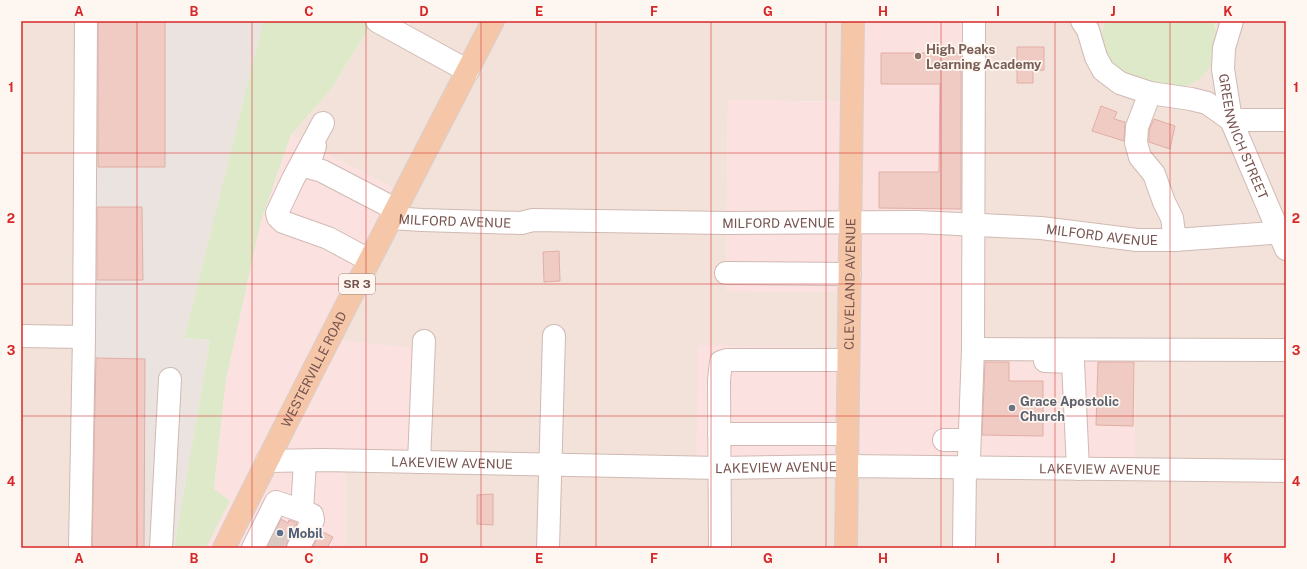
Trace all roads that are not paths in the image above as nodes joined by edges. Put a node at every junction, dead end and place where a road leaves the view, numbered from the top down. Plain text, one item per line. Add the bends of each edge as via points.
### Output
1 (86, 21) edge
2 (377, 21) edge
3 (493, 21) edge
4 (853, 21) edge
5 (974, 21) edge
6 (1082, 21) edge
7 (1232, 21) edge
8 (468, 71) junction
9 (1150, 93) junction
10 (1231, 120) junction
11 (1286, 120) edge
12 (393, 213) junction
13 (850, 222) junction
14 (973, 224) junction
15 (1284, 238) edge
16 (1175, 240) junction
17 (369, 260) junction
18 (726, 272) dead end
19 (850, 274) junction
20 (21, 336) edge
21 (554, 336) dead end
22 (84, 337) junction
23 (424, 341) dead end
24 (973, 349) junction
25 (1286, 350) edge
26 (848, 360) junction
27 (1036, 361) dead end
28 (170, 379) dead end
29 (720, 434) junction
30 (848, 434) junction
31 (944, 440) dead end
32 (969, 440) junction
33 (267, 461) junction
34 (305, 461) junction
35 (419, 462) junction
36 (550, 464) junction
37 (847, 466) junction
38 (965, 467) junction
39 (720, 468) junction
40 (1078, 468) junction
41 (1286, 472) edge
42 (252, 492) junction
43 (288, 510) junction
44 (230, 546) edge
45 (80, 548) edge
46 (161, 548) edge
47 (253, 548) edge
48 (298, 548) edge
49 (548, 548) edge
50 (720, 548) edge
51 (846, 548) edge
52 (964, 548) edge

1 - 22 street
2 - 8 street
3 - 8 main road, WESTERVILLE ROAD / SR 3
4 - 13 main road, CLEVELAND AVENUE
5 - 14 street
6 - 9 street via 1103,70 1120,83
7 - 10 street, GREENWICH STREET via 1224,48 1223,69
8 - 12 main road, WESTERVILLE ROAD / SR 3
9 - 10 street via 1207,103
9 - 16 street via 1137,128 1136,143 1140,157 1154,174 1172,218
10 - 11 street
10 - 15 street, GREENWICH STREET
12 - 13 street, MILFORD AVENUE via 422,220 521,223 532,220
12 - 17 main road, WESTERVILLE ROAD / SR 3
12 - 17 street via 322,171 308,167 323,123 290,185 277,213 278,217 283,222 328,238
13 - 14 street, MILFORD AVENUE
13 - 19 main road, CLEVELAND AVENUE
14 - 16 street, MILFORD AVENUE via 1041,228 1137,240
14 - 24 street
15 - 16 street, MILFORD AVENUE
17 - 33 main road, WESTERVILLE ROAD / SR 3
18 - 19 street
19 - 26 main road, CLEVELAND AVENUE
20 - 22 street
21 - 36 street
22 - 45 street
23 - 35 street
24 - 25 street
24 - 32 street
26 - 29 street via 721,362
26 - 30 main road, CLEVELAND AVENUE
27 - 40 street via 1073,362
28 - 46 street
29 - 30 street
29 - 39 street
30 - 37 main road, CLEVELAND AVENUE
31 - 32 street
32 - 38 street
33 - 34 street, LAKEVIEW AVENUE
33 - 42 main road, WESTERVILLE ROAD / SR 3
34 - 35 street, LAKEVIEW AVENUE
34 - 43 street
35 - 36 street, LAKEVIEW AVENUE
36 - 39 street, LAKEVIEW AVENUE
36 - 49 street
37 - 38 street, LAKEVIEW AVENUE
37 - 39 street, LAKEVIEW AVENUE
37 - 51 main road, CLEVELAND AVENUE
38 - 40 street, LAKEVIEW AVENUE
38 - 52 street
39 - 50 street
40 - 41 street, LAKEVIEW AVENUE
42 - 43 street
42 - 44 main road, WESTERVILLE ROAD / SR 3
43 - 47 street
43 - 48 street via 312,515 313,520

